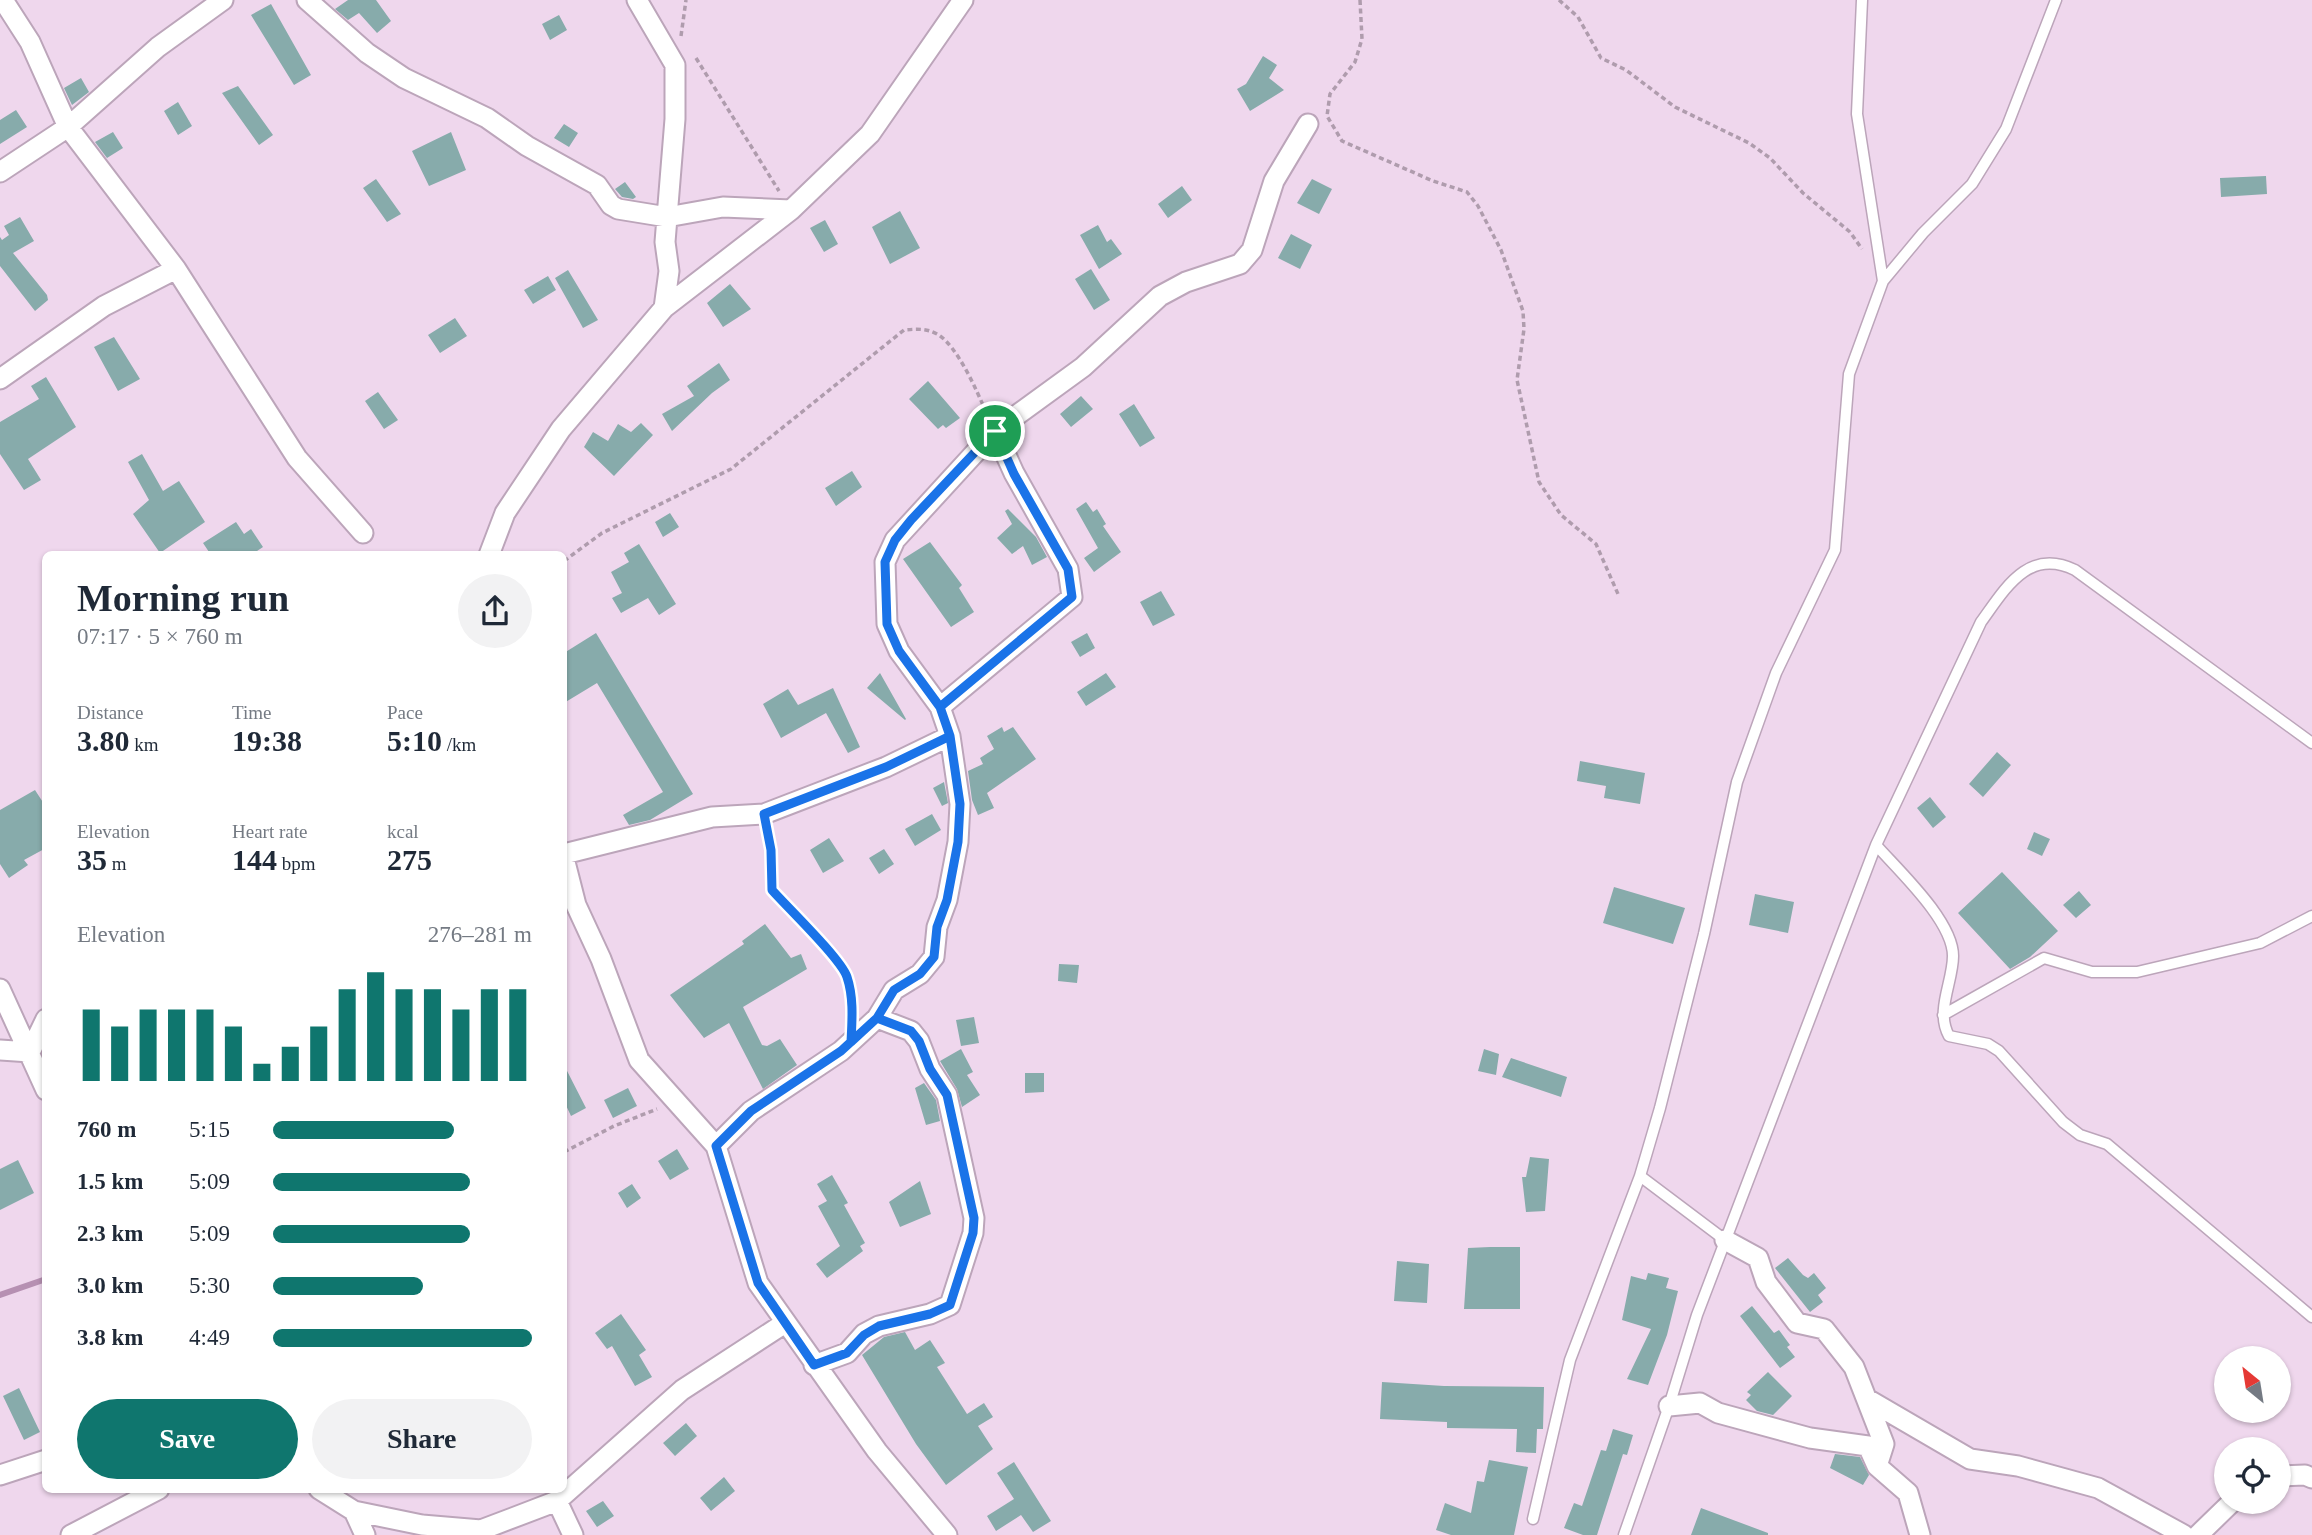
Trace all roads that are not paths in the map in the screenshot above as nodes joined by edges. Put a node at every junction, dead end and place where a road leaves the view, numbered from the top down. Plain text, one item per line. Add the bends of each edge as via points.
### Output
1 (4, 0) edge
2 (223, 0) edge
3 (307, 0) edge
4 (637, 0) edge
5 (962, 0) edge
6 (1861, 0) edge
7 (2056, 0) edge
8 (1308, 124) dead end
9 (68, 127) junction
10 (0, 172) edge
11 (792, 210) junction
12 (667, 217) junction
13 (176, 269) junction
14 (1883, 281) junction
15 (664, 308) junction
16 (0, 379) edge
17 (995, 431) junction
18 (363, 533) dead end
19 (491, 551) edge
20 (940, 707) junction
21 (950, 736) junction
22 (2312, 743) edge
23 (1876, 845) junction
24 (567, 855) edge
25 (567, 868) edge
26 (2312, 916) edge
27 (0, 989) edge
28 (1943, 1015) junction
29 (877, 1018) junction
30 (42, 1027) edge
31 (0, 1050) edge
32 (30, 1052) junction
33 (42, 1080) edge
34 (716, 1146) junction
35 (1640, 1175) junction
36 (1725, 1240) junction
37 (2312, 1317) edge
38 (785, 1324) junction
39 (814, 1365) junction
40 (1867, 1399) junction
41 (1669, 1406) junction
42 (42, 1461) edge
43 (1877, 1466) junction
44 (2291, 1474) edge
45 (0, 1475) edge
46 (2312, 1478) edge
47 (567, 1492) edge
48 (151, 1493) edge
49 (325, 1493) edge
50 (566, 1493) edge
51 (557, 1501) junction
52 (354, 1511) junction
53 (2220, 1514) edge
54 (1533, 1519) dead end
55 (71, 1535) edge
56 (365, 1535) edge
57 (573, 1535) edge
58 (947, 1535) edge
59 (1624, 1535) edge
60 (1920, 1535) edge
61 (2184, 1535) edge
62 (2198, 1535) edge

1 - 9 street via 30,42
2 - 9 street via 158,47
3 - 12 street via 385,66 487,118 597,185 611,205
4 - 12 street via 675,65
5 - 11 street via 870,134
6 - 14 lane via 1857,114
7 - 14 lane via 2006,129 1972,184
8 - 17 street via 1274,181 1252,250 1240,264 1160,296 1083,367
9 - 10 street
9 - 13 street
11 - 12 street via 723,207
11 - 15 street
12 - 15 street via 669,271
13 - 16 street via 104,306
13 - 18 street via 297,458
14 - 35 lane via 1849,374 1835,550 1776,673 1737,782 1664,1095
15 - 19 street via 561,429 505,513
17 - 20 street via 911,520 885,562 887,624 899,651
17 - 20 street via 1068,569 1072,597
20 - 21 street
21 - 24 street via 886,767 764,814 712,817
21 - 29 street via 960,804 958,842 934,957 920,974 894,990
22 - 23 lane via 2106,590 2062,563 2038,564 2019,574 1981,622
23 - 28 lane via 1948,935 1953,955
23 - 36 lane
25 - 34 street via 576,905 639,1060
26 - 28 lane via 2260,943 2137,972 2092,972 2044,958
27 - 32 street
28 - 37 lane via 1949,1036 1988,1044 1999,1051 2063,1122 2080,1135 2107,1144
29 - 34 street via 851,1042 751,1111
29 - 39 street via 911,1031 947,1095 974,1218 973,1233 950,1305 879,1326 847,1353
30 - 32 street
31 - 32 street
32 - 33 street
34 - 38 street via 758,1283
35 - 36 lane
35 - 54 lane via 1570,1360
36 - 40 street via 1758,1258 1766,1282 1797,1323 1824,1329 1854,1367
36 - 41 lane
38 - 39 street
38 - 47 street via 682,1390
39 - 58 street
40 - 43 street via 1884,1444
40 - 61 street via 1970,1459 2018,1466 2098,1488
41 - 43 street via 1700,1403 1718,1413 1810,1438 1868,1446
41 - 59 lane
42 - 45 street
43 - 60 street via 1908,1493
44 - 46 street
48 - 55 street
49 - 52 street
50 - 51 street
51 - 52 street via 481,1530 422,1525
51 - 57 street
52 - 56 street
53 - 62 street

